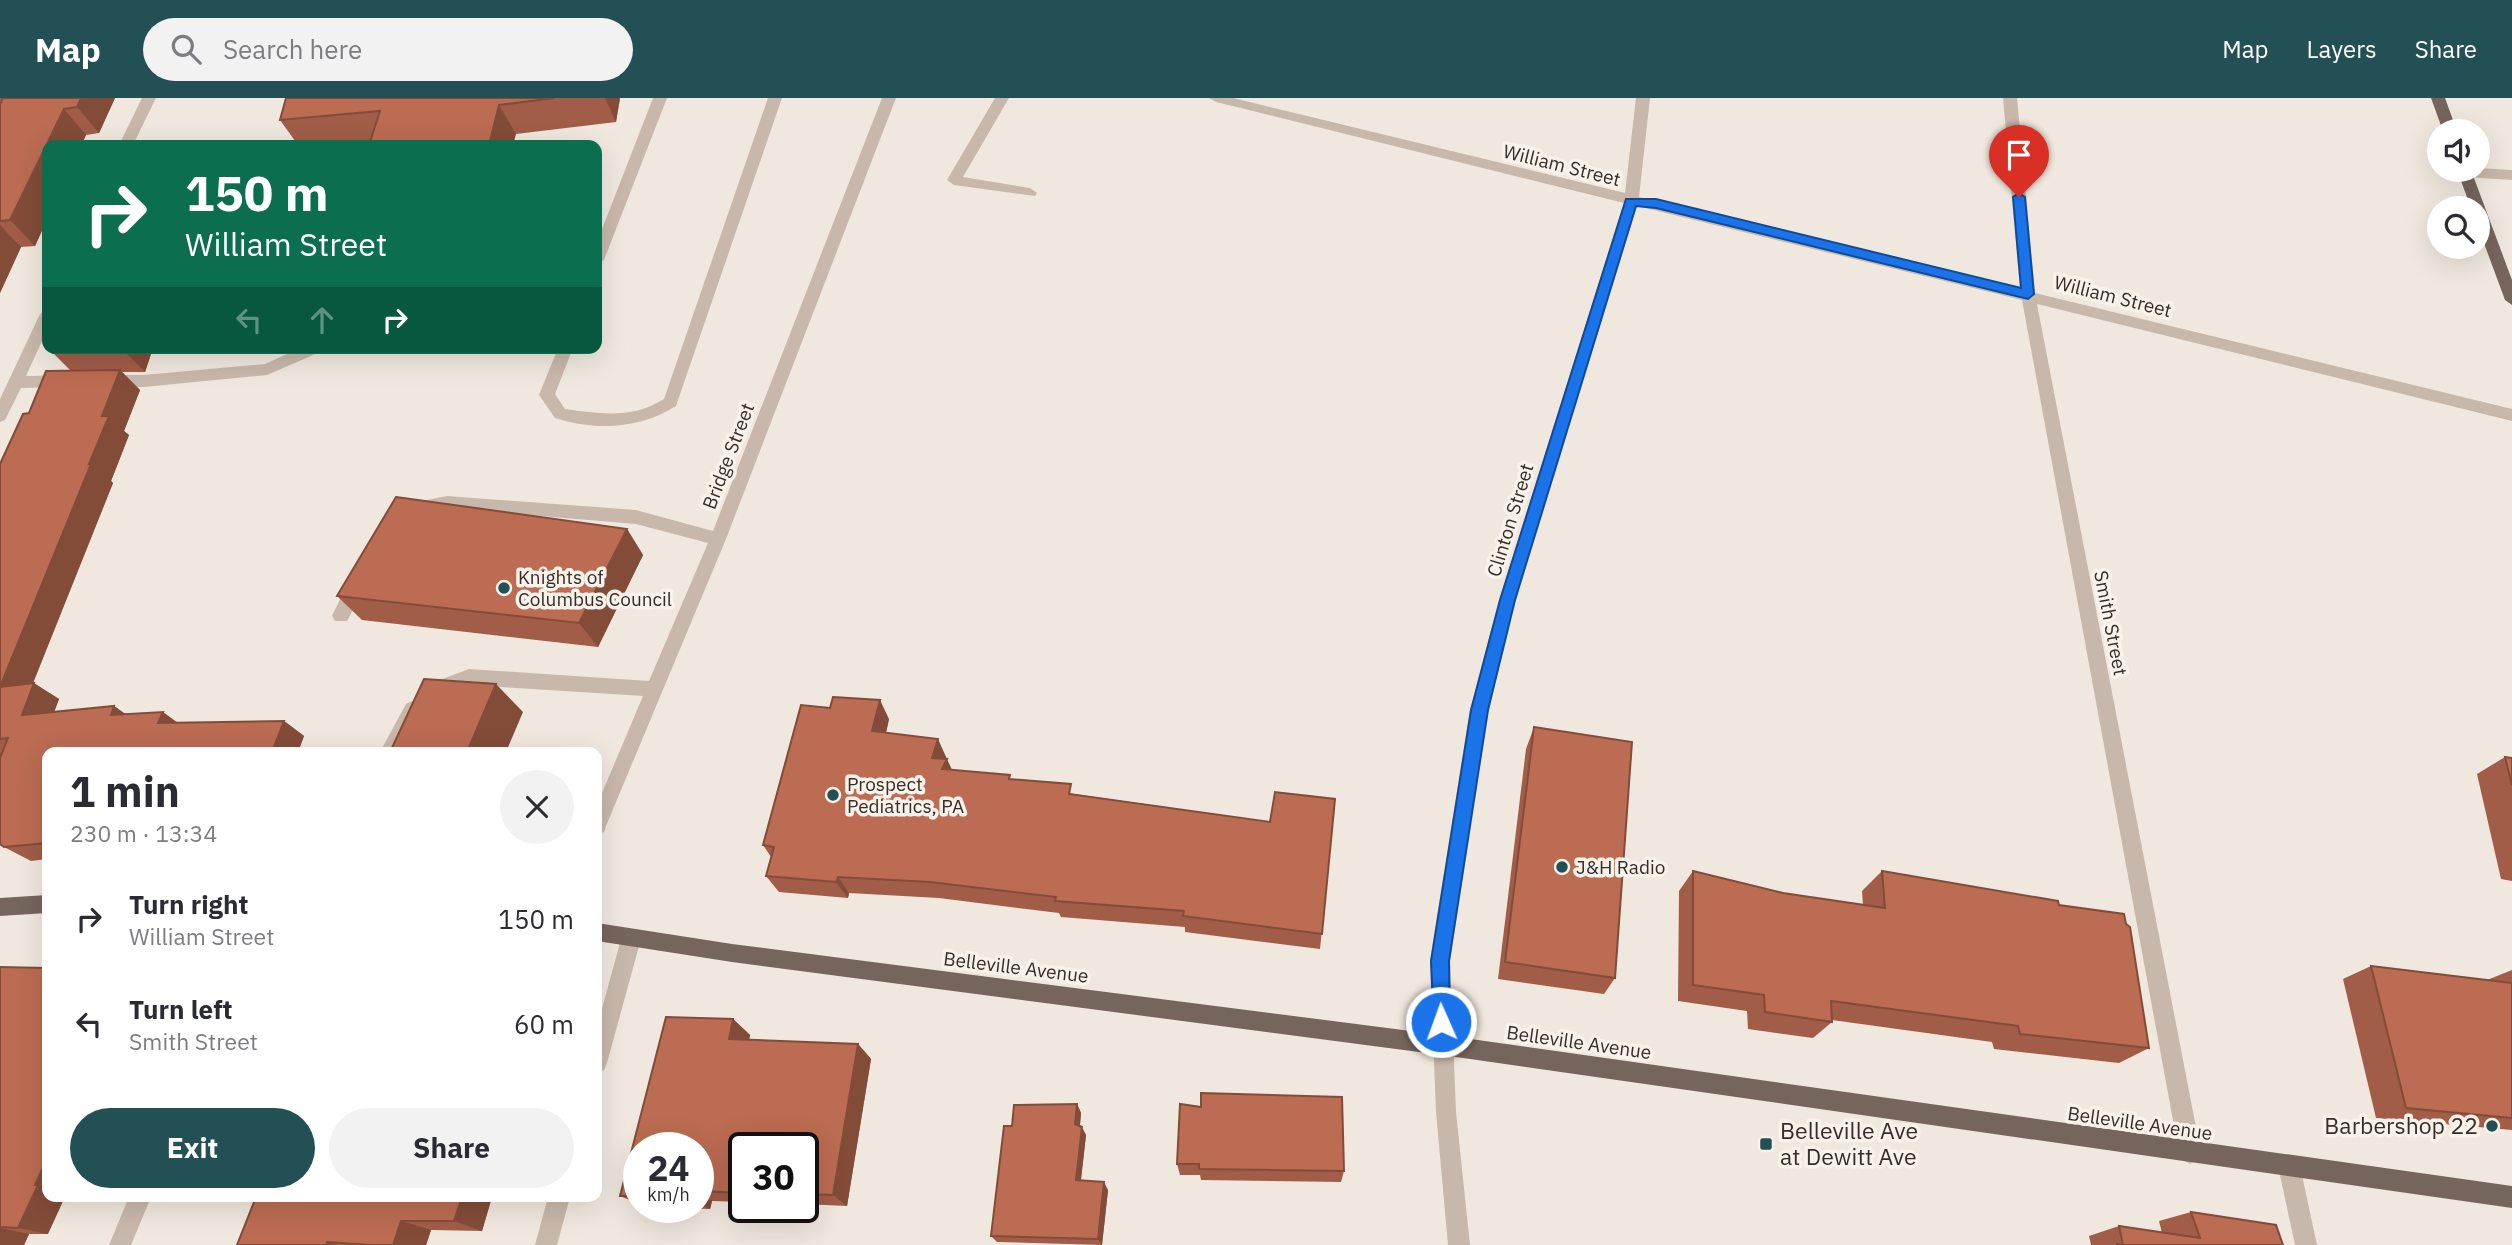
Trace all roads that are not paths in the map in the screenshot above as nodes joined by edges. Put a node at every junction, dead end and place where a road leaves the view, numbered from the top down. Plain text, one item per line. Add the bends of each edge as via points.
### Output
1 (149, 98) edge
2 (660, 98) edge
3 (775, 98) edge
4 (890, 98) edge
5 (1002, 98) edge
6 (1216, 98) edge
7 (1643, 98) edge
8 (2010, 98) edge
9 (2438, 98) edge
10 (2446, 119) edge
11 (128, 140) edge
12 (2490, 173) edge
13 (2512, 175) edge
14 (2469, 182) edge
15 (1030, 193) dead end
16 (1631, 202) junction
17 (602, 247) edge
18 (2028, 294) junction
19 (2512, 300) edge
20 (42, 325) edge
21 (301, 354) edge
22 (564, 354) edge
23 (16, 383) junction
24 (2512, 415) edge
25 (0, 416) edge
26 (400, 517) edge
27 (718, 539) junction
28 (363, 568) edge
29 (341, 616) edge
30 (655, 690) junction
31 (392, 747) edge
32 (602, 814) edge
33 (42, 904) edge
34 (0, 907) edge
35 (602, 933) edge
36 (631, 939) junction
37 (602, 1045) edge
38 (1442, 1045) junction
39 (2190, 1153) junction
40 (2289, 1167) junction
41 (2512, 1197) edge
42 (138, 1202) edge
43 (558, 1202) edge
44 (120, 1245) edge
45 (546, 1245) edge
46 (1460, 1245) edge
47 (2306, 1245) edge

1 - 11 street
2 - 17 street
3 - 22 street via 671,402 653,415 625,421 559,414 547,395
4 - 27 street, Bridge Street
5 - 15 street via 954,180
6 - 16 street, William Street
7 - 16 street, Clinton Street
8 - 18 street, Smith Street
9 - 10 main road
12 - 13 street
14 - 19 main road
16 - 18 street, William Street via 1656,203
16 - 38 street, Clinton Street via 1507,600 1479,710 1440,961
18 - 24 street, William Street
18 - 39 street, Smith Street
20 - 23 street
21 - 23 street via 267,369 144,381
23 - 25 street
26 - 27 street via 409,510 447,502 636,517
27 - 30 street, Bridge Street
28 - 29 street
30 - 31 street via 469,677 437,687 415,703
30 - 32 street, Bridge Street
33 - 34 main road
35 - 36 main road, Belleville Avenue
36 - 37 street
36 - 38 main road, Belleville Avenue
38 - 39 main road, Belleville Avenue
38 - 46 street, Clinton Street
39 - 40 main road, Belleville Avenue
40 - 41 main road, Belleville Avenue
40 - 47 street
42 - 44 street
43 - 45 street

